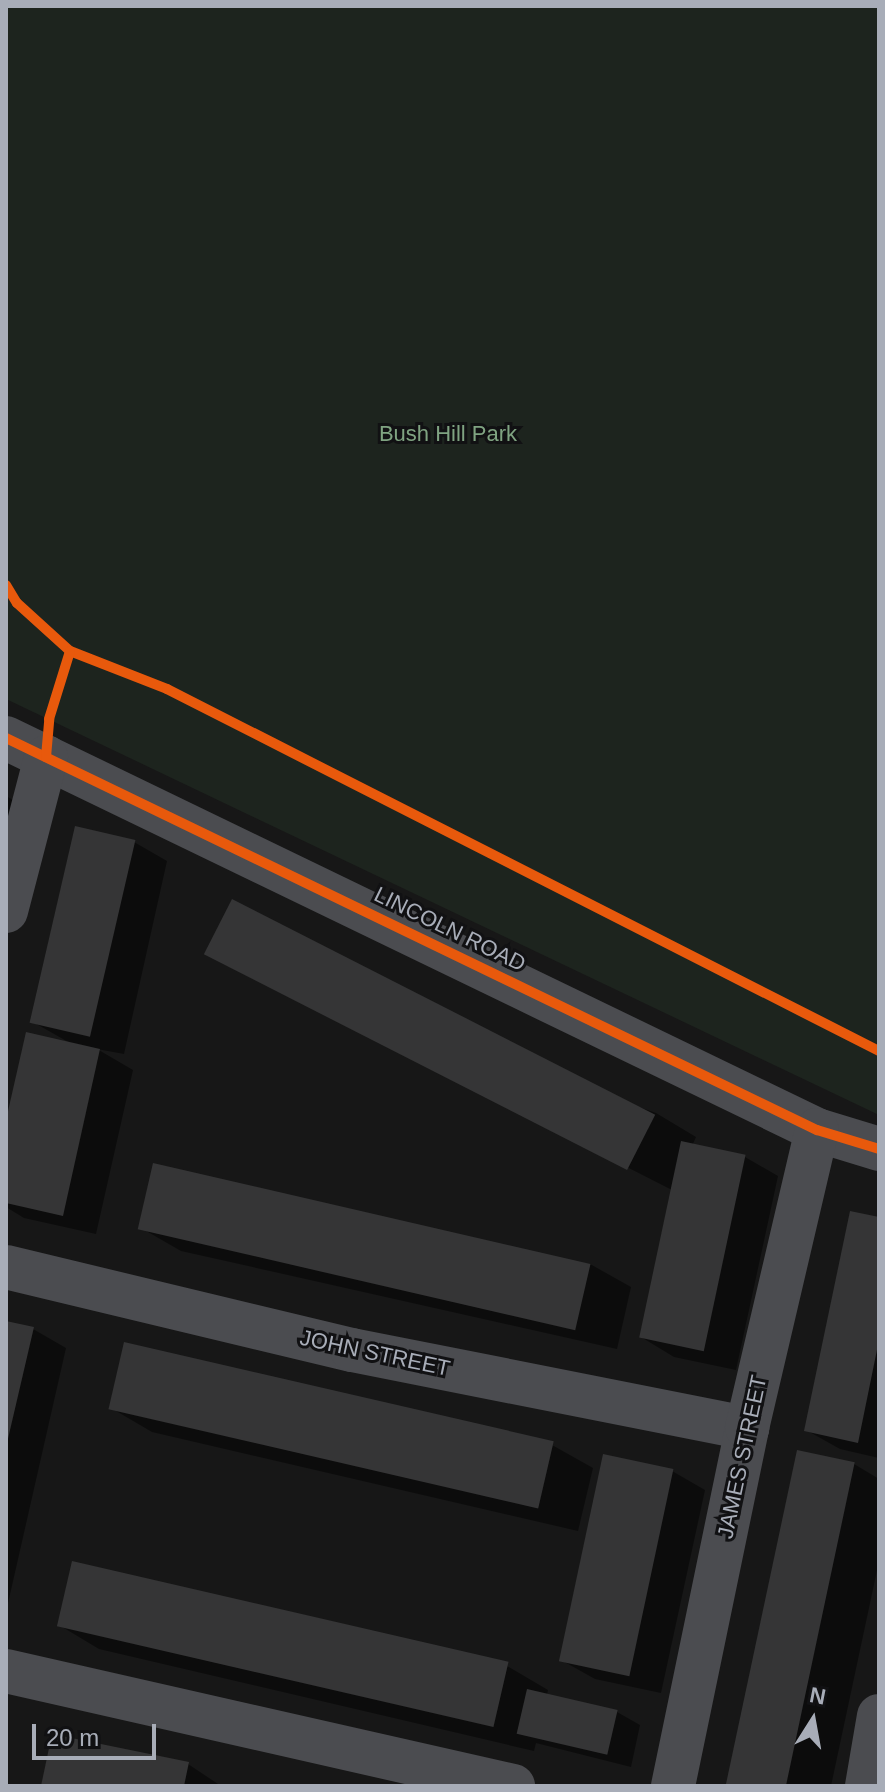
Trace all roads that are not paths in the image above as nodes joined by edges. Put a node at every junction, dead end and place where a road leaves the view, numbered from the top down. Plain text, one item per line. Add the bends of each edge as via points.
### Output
1 (6, 738) edge
2 (46, 757) junction
3 (6, 911) edge
4 (817, 1130) junction
5 (879, 1149) edge
6 (6, 1267) edge
7 (747, 1428) junction
8 (6, 1671) edge
9 (879, 1716) edge
10 (513, 1786) edge
11 (673, 1786) edge
12 (867, 1786) edge

1 - 2 street, LINCOLN ROAD
2 - 3 street
2 - 4 street, LINCOLN ROAD
4 - 5 street, LINCOLN ROAD
4 - 7 street, JAMES STREET
6 - 7 street, JOHN STREET via 352,1350
7 - 11 street, JAMES STREET
8 - 10 street
9 - 12 street

